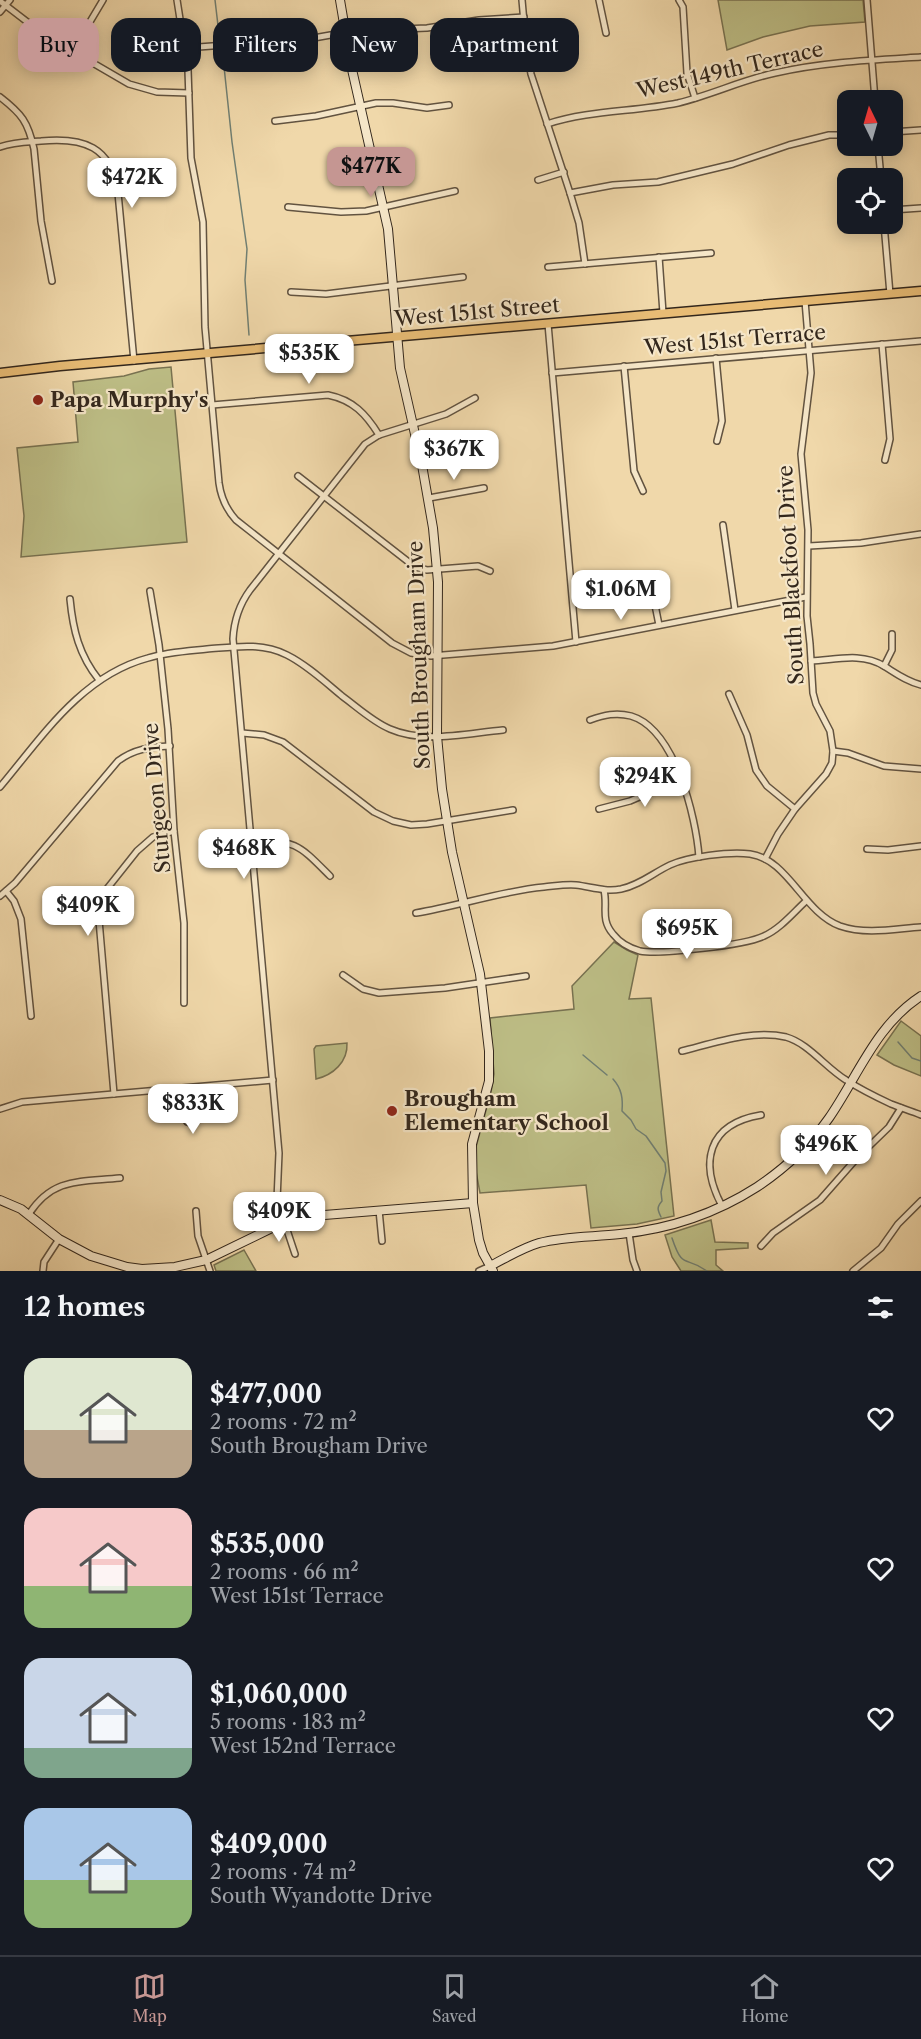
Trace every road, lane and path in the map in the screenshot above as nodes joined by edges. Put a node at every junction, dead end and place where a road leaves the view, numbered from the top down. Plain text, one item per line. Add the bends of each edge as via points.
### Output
1 (103, 0) edge
2 (177, 0) edge
3 (340, 0) edge
4 (522, 0) edge
5 (599, 0) edge
6 (679, 0) edge
7 (867, 0) edge
8 (5, 2) edge
9 (0, 12) edge
10 (524, 17) junction
11 (24, 18) edge
12 (92, 18) edge
13 (180, 18) edge
14 (343, 18) edge
15 (418, 29) edge
16 (606, 33) dead end
17 (330, 35) edge
18 (201, 47) edge
19 (921, 57) edge
20 (872, 60) junction
21 (99, 67) edge
22 (187, 72) edge
23 (353, 72) edge
24 (874, 90) edge
25 (189, 93) junction
26 (0, 97) edge
27 (694, 98) junction
28 (449, 105) dead end
29 (360, 106) junction
30 (275, 121) dead end
31 (547, 124) junction
32 (921, 129) edge
33 (903, 131) edge
34 (837, 135) edge
35 (33, 141) junction
36 (0, 147) edge
37 (564, 172) junction
38 (538, 180) dead end
39 (455, 191) dead end
40 (570, 193) junction
41 (288, 207) dead end
42 (384, 208) junction
43 (921, 208) edge
44 (903, 209) edge
45 (885, 234) edge
46 (711, 253) dead end
47 (659, 258) junction
48 (585, 264) junction
49 (548, 267) dead end
50 (463, 277) dead end
51 (52, 281) dead end
52 (394, 287) junction
53 (921, 291) edge
54 (291, 292) dead end
55 (890, 294) junction
56 (805, 301) junction
57 (663, 313) junction
58 (548, 324) junction
59 (398, 337) junction
60 (921, 341) edge
61 (882, 344) junction
62 (809, 350) junction
63 (207, 355) junction
64 (716, 358) junction
65 (134, 361) junction
66 (624, 366) junction
67 (0, 373) edge
68 (552, 373) junction
69 (475, 398) dead end
70 (212, 405) junction
71 (412, 425) junction
72 (379, 435) junction
73 (717, 441) dead end
74 (885, 460) dead end
75 (298, 476) dead end
76 (484, 488) dead end
77 (642, 491) dead end
78 (323, 496) junction
79 (429, 498) junction
80 (723, 525) dead end
81 (921, 534) edge
82 (809, 546) junction
83 (279, 554) junction
84 (437, 569) junction
85 (490, 571) dead end
86 (649, 575) dead end
87 (150, 591) dead end
88 (806, 597) junction
89 (70, 599) dead end
90 (735, 610) junction
91 (659, 625) junction
92 (892, 634) dead end
93 (576, 642) junction
94 (234, 647) junction
95 (160, 655) junction
96 (437, 655) junction
97 (811, 662) junction
98 (884, 666) junction
99 (99, 680) junction
100 (921, 685) edge
101 (729, 694) dead end
102 (590, 720) dead end
103 (503, 730) dead end
104 (242, 734) junction
105 (437, 736) junction
106 (170, 746) junction
107 (833, 751) junction
108 (921, 769) edge
109 (681, 779) junction
110 (0, 788) edge
111 (599, 809) dead end
112 (795, 809) junction
113 (513, 810) dead end
114 (446, 821) junction
115 (174, 831) junction
116 (252, 842) junction
117 (921, 846) edge
118 (867, 849) dead end
119 (699, 857) junction
120 (765, 859) junction
121 (330, 876) dead end
122 (604, 890) junction
123 (6, 891) junction
124 (0, 896) edge
125 (806, 901) junction
126 (464, 902) junction
127 (416, 913) dead end
128 (921, 927) edge
129 (343, 975) dead end
130 (526, 976) dead end
131 (481, 982) junction
132 (921, 996) edge
133 (184, 1003) dead end
134 (31, 1016) dead end
135 (682, 1051) dead end
136 (273, 1080) junction
137 (851, 1083) junction
138 (195, 1087) junction
139 (182, 1088) junction
140 (114, 1094) junction
141 (901, 1108) junction
142 (0, 1109) edge
143 (761, 1115) dead end
144 (921, 1115) edge
145 (120, 1178) dead end
146 (0, 1200) edge
147 (921, 1201) edge
148 (473, 1203) junction
149 (722, 1206) junction
150 (379, 1210) junction
151 (196, 1211) dead end
152 (29, 1214) junction
153 (284, 1224) junction
154 (629, 1233) junction
155 (59, 1239) junction
156 (382, 1240) dead end
157 (761, 1246) dead end
158 (295, 1254) dead end
159 (206, 1260) junction
160 (492, 1268) edge
161 (43, 1271) edge
162 (210, 1271) edge
163 (479, 1271) edge
164 (637, 1271) edge
165 (853, 1271) edge

1 - 12 street
2 - 13 street
3 - 14 street, South Brougham Drive
4 - 10 street
5 - 16 street
6 - 27 street via 683,7 687,73
7 - 20 street
8 - 9 street
8 - 11 street
10 - 15 street
10 - 31 street via 531,74
17 - 18 street
19 - 20 street, West 149th Terrace
20 - 24 street
20 - 27 street, West 149th Terrace via 772,73
21 - 25 street via 145,90
22 - 25 street
23 - 29 street, South Brougham Drive
25 - 63 street via 191,158 205,241
26 - 35 street via 23,117
27 - 31 street, West 149th Terrace via 640,109 597,112
28 - 29 street
29 - 30 street
29 - 42 street, South Brougham Drive
31 - 37 street
32 - 33 street
34 - 40 street via 658,182
35 - 36 street
35 - 51 street
35 - 65 street via 66,139 84,144 100,153 113,172
37 - 38 street
37 - 40 street
39 - 42 street
40 - 48 street
41 - 42 street via 341,212
42 - 52 street, South Brougham Drive
43 - 44 street
45 - 55 street
46 - 47 street
47 - 48 street
47 - 57 street
48 - 49 street
50 - 52 street
52 - 54 street via 318,295
52 - 59 street, South Brougham Drive
53 - 55 main road, West 151st Street
55 - 56 main road, West 151st Street
56 - 57 main road, West 151st Street
56 - 62 street, South Blackfoot Drive
57 - 58 main road, West 151st Street
58 - 59 main road, West 151st Street
58 - 68 street
59 - 63 main road, West 151st Street
59 - 71 street, South Brougham Drive
60 - 61 street, West 151st Terrace
61 - 62 street, West 151st Terrace
61 - 74 street via 890,439
62 - 64 street, West 151st Terrace
62 - 82 street, South Blackfoot Drive via 810,393 801,454
63 - 65 main road, West 151st Street
63 - 70 street
64 - 66 street, West 151st Terrace
64 - 73 street via 722,421
65 - 67 main road, West 151st Street
66 - 68 street, West 151st Terrace
66 - 77 street via 634,471
68 - 93 street
69 - 71 street via 446,414
70 - 72 street via 328,395 359,408
70 - 83 street via 223,500 236,520
71 - 72 street
71 - 79 street, South Brougham Drive
72 - 78 street via 365,444
75 - 78 street
76 - 79 street
78 - 83 street
78 - 84 street via 415,567
79 - 84 street, South Brougham Drive
80 - 90 street
81 - 82 street
82 - 88 street, South Blackfoot Drive
83 - 94 street via 239,608 233,629
83 - 96 street via 400,648
84 - 85 street via 478,566
84 - 96 street, South Brougham Drive
86 - 91 street
87 - 95 street, Sturgeon Drive
88 - 90 street
88 - 97 street, South Blackfoot Drive
89 - 99 street via 80,649
90 - 91 street
91 - 93 street
92 - 98 street via 892,650
93 - 96 street
94 - 95 street
94 - 104 street
94 - 105 street via 261,647 286,654 380,724 416,736
95 - 99 street via 125,666
95 - 106 street, Sturgeon Drive
96 - 105 street, South Brougham Drive
97 - 98 street via 855,657
97 - 107 street, South Blackfoot Drive via 813,693 830,731
98 - 100 street
99 - 110 street via 65,710
101 - 112 street via 760,778
102 - 109 street via 614,714 642,721 656,732
103 - 105 street
104 - 114 street via 264,735 283,742 386,819 411,825
104 - 116 street
105 - 114 street, South Brougham Drive
106 - 115 street, Sturgeon Drive
106 - 123 street via 142,749 118,761
107 - 108 street via 884,766
107 - 112 street via 826,774
109 - 111 street via 630,801
109 - 119 street
112 - 120 street
113 - 114 street
114 - 126 street, South Brougham Drive
115 - 133 street, Sturgeon Drive via 184,923
115 - 140 street via 153,837 141,846 109,885 100,903
116 - 121 street via 276,840 296,845
116 - 136 street
117 - 118 street
119 - 120 street via 745,853
119 - 122 street via 671,865 638,884
120 - 125 street
122 - 125 street via 604,913 613,935 625,945 647,952 758,939 773,931
122 - 126 street via 564,885
123 - 124 street
123 - 134 street via 21,919
125 - 128 street via 830,921 858,930
126 - 127 street
126 - 131 street, South Brougham Drive
129 - 131 street via 363,989 379,993
130 - 131 street
131 - 148 street, South Brougham Drive via 490,1063 472,1144
132 - 137 street via 897,1014 882,1032
135 - 137 street via 740,1038 781,1036 802,1045
136 - 138 street
136 - 153 street via 279,1153 277,1200
137 - 141 street
137 - 149 street via 829,1118 799,1152 768,1179
138 - 139 street
138 - 139 street via 198,1116 193,1124 185,1118
139 - 140 street
140 - 142 street via 22,1102
141 - 144 street
141 - 157 street via 889,1127 820,1200
143 - 149 street via 733,1124 713,1147 711,1182
145 - 152 street via 59,1186 45,1194
146 - 152 street
147 - 165 street via 881,1248
148 - 150 street
148 - 160 street, South Brougham Drive via 479,1240
149 - 154 street via 675,1224
150 - 153 street via 312,1216
150 - 156 street
151 - 159 street via 198,1236
152 - 155 street
153 - 158 street
153 - 159 street
154 - 160 street via 550,1240 527,1247
154 - 164 street
155 - 159 street via 91,1256 127,1267 165,1268
155 - 161 street
159 - 162 street
160 - 163 street

